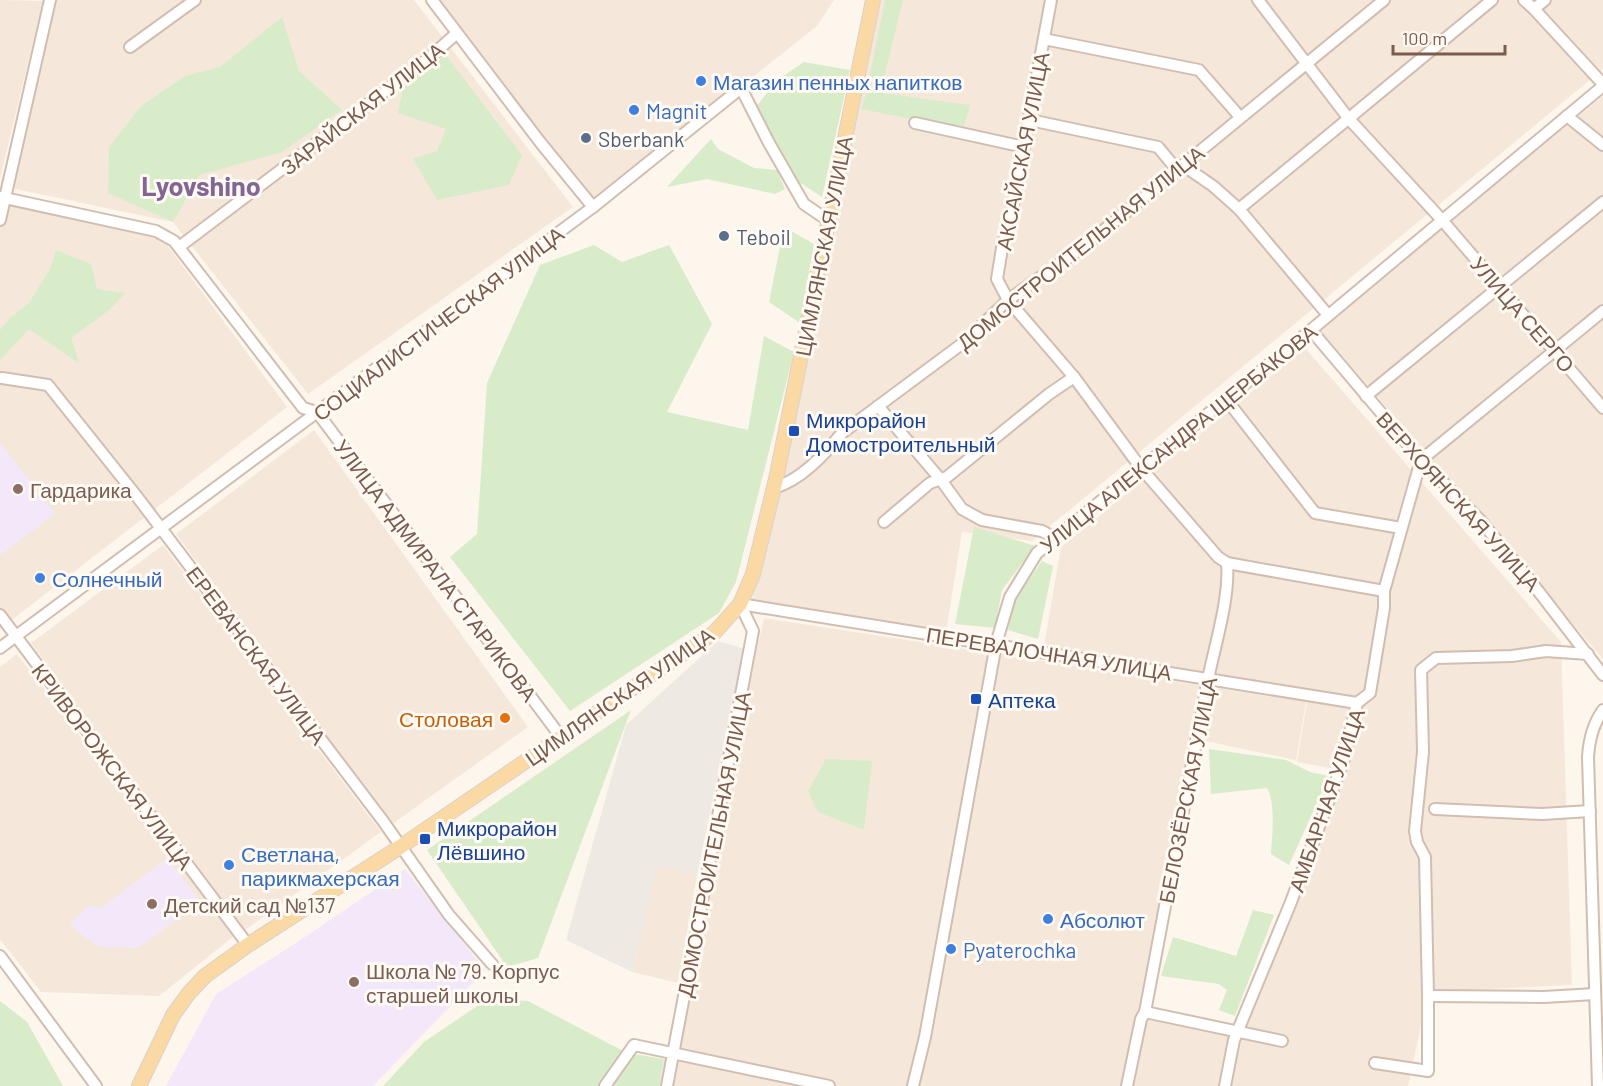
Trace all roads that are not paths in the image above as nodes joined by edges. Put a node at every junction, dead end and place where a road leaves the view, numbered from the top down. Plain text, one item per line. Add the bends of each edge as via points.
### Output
1 (50, 0) edge
2 (195, 0) edge
3 (432, 0) edge
4 (873, 0) edge
5 (1051, 0) edge
6 (1258, 0) edge
7 (1384, 0) edge
8 (1492, 0) edge
9 (1524, 0) edge
10 (1545, 0) edge
11 (1534, 9) junction
12 (458, 33) junction
13 (1044, 39) junction
14 (130, 47) dead end
15 (1307, 64) junction
16 (1603, 85) edge
17 (1567, 116) junction
18 (1240, 117) junction
19 (1348, 119) junction
20 (1030, 120) junction
21 (915, 123) dead end
22 (1603, 145) edge
23 (1024, 147) junction
24 (1181, 168) junction
25 (3, 198) edge
26 (1603, 202) edge
27 (593, 207) junction
28 (1239, 209) junction
29 (0, 220) edge
30 (1442, 220) junction
31 (829, 221) junction
32 (179, 247) junction
33 (1500, 287) junction
34 (1008, 300) junction
35 (1603, 311) edge
36 (1328, 315) junction
37 (1311, 330) junction
38 (1555, 350) junction
39 (1074, 377) junction
40 (2, 378) dead end
41 (1366, 396) junction
42 (1226, 399) junction
43 (878, 406) junction
44 (1603, 408) edge
45 (317, 412) junction
46 (1421, 460) junction
47 (1141, 468) junction
48 (941, 480) junction
49 (774, 488) junction
50 (884, 522) dead end
51 (161, 528) junction
52 (1401, 528) junction
53 (1055, 538) junction
54 (1227, 563) junction
55 (1384, 591) junction
56 (740, 604) junction
57 (0, 615) edge
58 (16, 636) junction
59 (996, 644) junction
60 (0, 648) edge
61 (1588, 654) junction
62 (1603, 675) edge
63 (1208, 679) junction
64 (1358, 703) junction
65 (1603, 710) edge
66 (561, 737) junction
67 (1435, 809) dead end
68 (1590, 811) junction
69 (400, 847) junction
70 (248, 945) junction
71 (0, 956) edge
72 (492, 964) dead end
73 (1596, 994) junction
74 (1428, 996) junction
75 (1145, 1012) junction
76 (1239, 1032) junction
77 (1282, 1041) dead end
78 (673, 1053) junction
79 (1376, 1063) dead end
80 (1600, 1081) edge
81 (96, 1086) edge
82 (139, 1086) edge
83 (605, 1086) edge
84 (667, 1086) edge
85 (829, 1086) edge
86 (912, 1086) edge
87 (1127, 1086) edge
88 (1225, 1086) edge

1 - 25 street
2 - 14 street
3 - 12 street
4 - 31 main road, ЦИМЛЯНСКАЯ УЛИЦА
5 - 13 street, АКСАЙСКАЯ УЛИЦА
6 - 15 street, УЛИЦА СЕРГО
7 - 15 street, ДОМОСТРОИТЕЛЬНАЯ УЛИЦА
8 - 19 street
9 - 11 street
10 - 11 street
11 - 16 street
12 - 27 street
12 - 32 street, ЗАРАЙСКАЯ УЛИЦА
13 - 18 street via 1199,70
13 - 20 street, АКСАЙСКАЯ УЛИЦА
15 - 18 street, ДОМОСТРОИТЕЛЬНАЯ УЛИЦА
15 - 19 street, УЛИЦА СЕРГО
16 - 17 street, УЛИЦА АЛЕКСАНДРА ЩЕРБАКОВА
17 - 22 street
17 - 30 street, УЛИЦА АЛЕКСАНДРА ЩЕРБАКОВА
18 - 24 street, ДОМОСТРОИТЕЛЬНАЯ УЛИЦА
19 - 28 street
19 - 30 street, УЛИЦА СЕРГО
20 - 23 street, АКСАЙСКАЯ УЛИЦА
20 - 24 street via 1158,147
21 - 23 street
23 - 34 street, АКСАЙСКАЯ УЛИЦА via 997,279
24 - 28 street via 1213,186
24 - 34 street, ДОМОСТРОИТЕЛЬНАЯ УЛИЦА via 1082,248
25 - 29 street
25 - 32 street, УЛИЦА АДМИРАЛА СТАРИКОВА via 156,231
26 - 33 street
27 - 31 street, СОЦИАЛИСТИЧЕСКАЯ УЛИЦА via 741,88 804,204
27 - 45 street, СОЦИАЛИСТИЧЕСКАЯ УЛИЦА
28 - 36 street
30 - 33 street, УЛИЦА СЕРГО
30 - 36 street, УЛИЦА АЛЕКСАНДРА ЩЕРБАКОВА
31 - 49 main road, ЦИМЛЯНСКАЯ УЛИЦА
32 - 45 street, УЛИЦА АДМИРАЛА СТАРИКОВА via 303,408
33 - 38 street, УЛИЦА СЕРГО
33 - 41 street
34 - 39 street
34 - 43 street, ДОМОСТРОИТЕЛЬНАЯ УЛИЦА via 963,343
35 - 38 street
36 - 37 street, УЛИЦА АЛЕКСАНДРА ЩЕРБАКОВА
37 - 41 street, ВЕРХОЯНСКАЯ УЛИЦА
37 - 42 street, УЛИЦА АЛЕКСАНДРА ЩЕРБАКОВА
38 - 44 street, УЛИЦА СЕРГО
38 - 46 street
39 - 47 street
39 - 48 street
40 - 51 street, ЕРЕВАНСКАЯ УЛИЦА via 48,385
41 - 46 street, ВЕРХОЯНСКАЯ УЛИЦА
42 - 47 street, УЛИЦА АЛЕКСАНДРА ЩЕРБАКОВА
42 - 52 street via 1315,513
43 - 48 street
43 - 49 street, ДОМОСТРОИТЕЛЬНАЯ УЛИЦА via 788,484
45 - 51 street, СОЦИАЛИСТИЧЕСКАЯ УЛИЦА
45 - 66 street, УЛИЦА АДМИРАЛА СТАРИКОВА
46 - 52 street, АМБАРНАЯ УЛИЦА
46 - 61 street, ВЕРХОЯНСКАЯ УЛИЦА via 1480,520
47 - 53 street, УЛИЦА АЛЕКСАНДРА ЩЕРБАКОВА
47 - 54 street
48 - 50 street via 930,483
48 - 53 street via 962,509 982,520 1042,531
49 - 56 main road, ЦИМЛЯНСКАЯ УЛИЦА via 753,574
51 - 58 street, СОЦИАЛИСТИЧЕСКАЯ УЛИЦА
51 - 69 street, ЕРЕВАНСКАЯ УЛИЦА
52 - 55 street, АМБАРНАЯ УЛИЦА
53 - 59 street, УЛИЦА АЛЕКСАНДРА ЩЕРБАКОВА via 1037,553 1010,597
54 - 55 street
54 - 63 street, БЕЛОЗЁРСКАЯ УЛИЦА via 1227,586
55 - 64 street, АМБАРНАЯ УЛИЦА via 1370,693
56 - 59 street, ПЕРЕВАЛОЧНАЯ УЛИЦА
56 - 66 main road, ЦИМЛЯНСКАЯ УЛИЦА via 715,632
56 - 78 street, ДОМОСТРОИТЕЛЬНАЯ УЛИЦА via 753,631
57 - 58 street, КРИВОРОЖСКАЯ УЛИЦА
58 - 60 street, СОЦИАЛИСТИЧЕСКАЯ УЛИЦА
58 - 70 street, КРИВОРОЖСКАЯ УЛИЦА
59 - 63 street, ПЕРЕВАЛОЧНАЯ УЛИЦА
59 - 86 street, УЛИЦА АЛЕКСАНДРА ЩЕРБАКОВА via 927,1026
61 - 62 street, ВЕРХОЯНСКАЯ УЛИЦА
61 - 74 street via 1546,651 1436,658 1421,670 1423,752 1415,831 1425,857
63 - 64 street, ПЕРЕВАЛОЧНАЯ УЛИЦА
63 - 75 street, БЕЛОЗЁРСКАЯ УЛИЦА
64 - 76 street, АМБАРНАЯ УЛИЦА via 1344,759
65 - 68 street via 1589,743
66 - 69 main road, ЦИМЛЯНСКАЯ УЛИЦА
67 - 68 street via 1542,814
68 - 73 street
69 - 70 main road, ЦИМЛЯНСКАЯ УЛИЦА
69 - 72 street, ЕРЕВАНСКАЯ УЛИЦА via 449,915
70 - 82 main road, ЦИМЛЯНСКАЯ УЛИЦА via 189,993 173,1015
71 - 81 street
73 - 74 street
73 - 80 street
74 - 79 street via 1428,1071
75 - 76 street
75 - 87 street, БЕЛОЗЁРСКАЯ УЛИЦА
76 - 77 street
76 - 88 street, АМБАРНАЯ УЛИЦА
78 - 83 street via 634,1045
78 - 84 street, ДОМОСТРОИТЕЛЬНАЯ УЛИЦА
78 - 85 street

